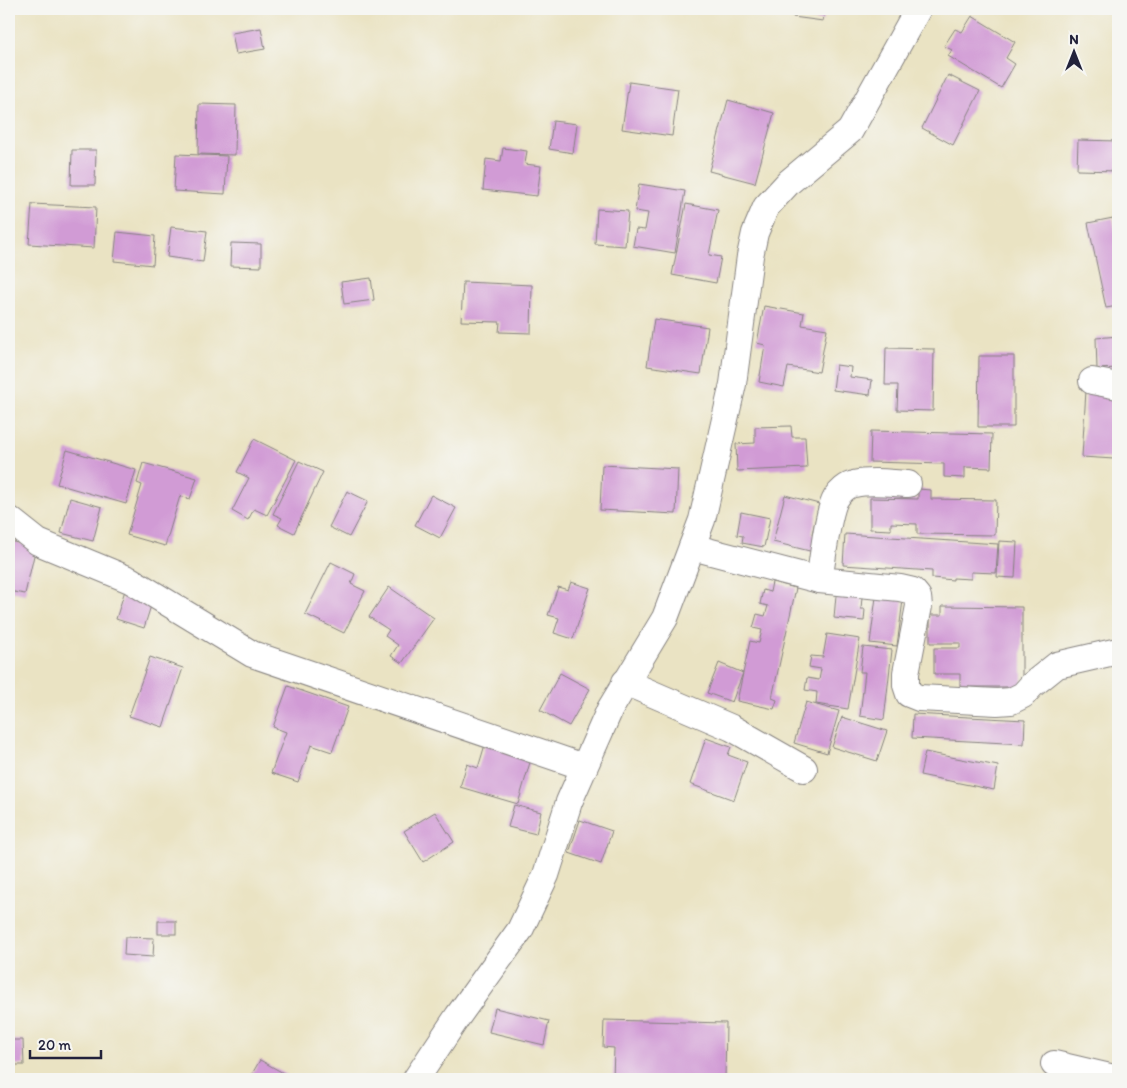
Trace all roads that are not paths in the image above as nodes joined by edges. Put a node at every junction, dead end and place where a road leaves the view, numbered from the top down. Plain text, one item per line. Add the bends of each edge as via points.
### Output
1 (918, 9) edge
2 (1092, 381) dead end
3 (1118, 386) edge
4 (908, 484) dead end
5 (9, 518) edge
6 (692, 547) junction
7 (820, 580) junction
8 (1118, 652) edge
9 (625, 682) junction
10 (584, 767) junction
11 (804, 769) dead end
12 (1054, 1064) dead end
13 (416, 1079) edge
14 (1118, 1079) edge

1 - 6 street via 850,131 789,182 766,207 755,233 733,384 702,520
2 - 3 street
4 - 7 street via 852,484 842,490 831,512
5 - 10 street via 38,542 130,580 252,654
6 - 7 street
6 - 9 street via 665,618
7 - 8 street via 900,588 918,597 906,685 909,694 919,698 1011,701 1023,695 1057,664
9 - 10 street
9 - 11 street via 732,728
10 - 13 street via 569,802 546,875 520,930
12 - 14 street

